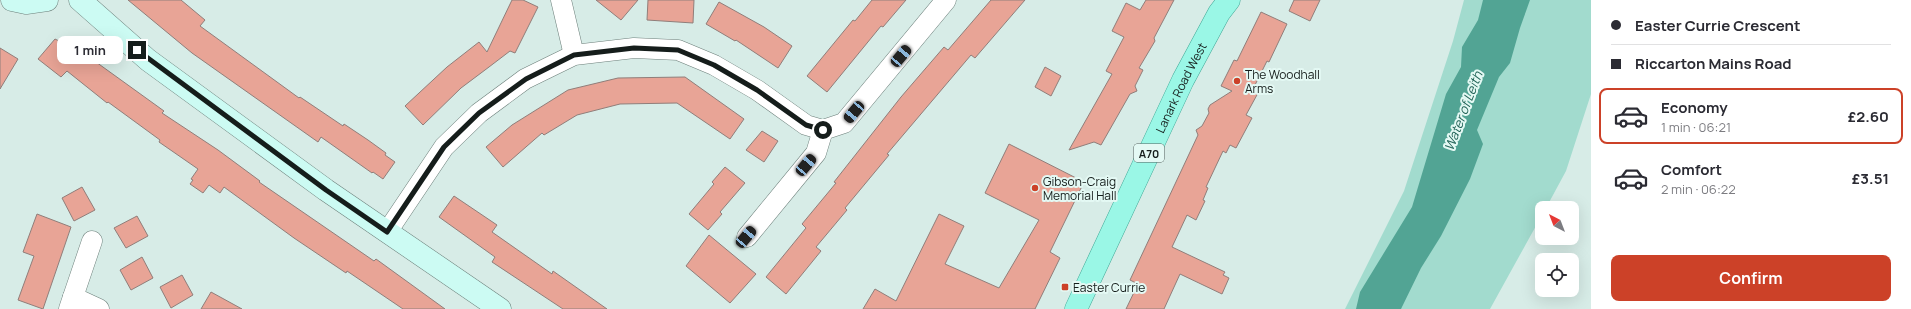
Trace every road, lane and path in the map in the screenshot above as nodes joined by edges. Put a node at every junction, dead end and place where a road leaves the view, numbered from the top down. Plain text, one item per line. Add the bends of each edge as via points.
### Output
1 (12, 0) edge
2 (47, 0) edge
3 (80, 0) edge
4 (561, 0) edge
5 (946, 0) edge
6 (1229, 0) edge
7 (574, 55) junction
8 (823, 130) junction
9 (387, 232) junction
10 (746, 237) dead end
11 (92, 241) dead end
12 (71, 303) edge
13 (99, 309) edge
14 (500, 309) edge
15 (1076, 309) edge

1 - 2 street via 26,4
3 - 9 street via 148,60
4 - 7 street
5 - 8 street via 844,123
6 - 15 main road, Lanark Road West / A70 via 1219,13 1183,80
7 - 8 street via 634,48 678,50 714,65 757,90 806,125
7 - 9 street via 526,79 479,113 444,147
8 - 10 street via 816,153
9 - 14 street
11 - 12 street
12 - 13 street

